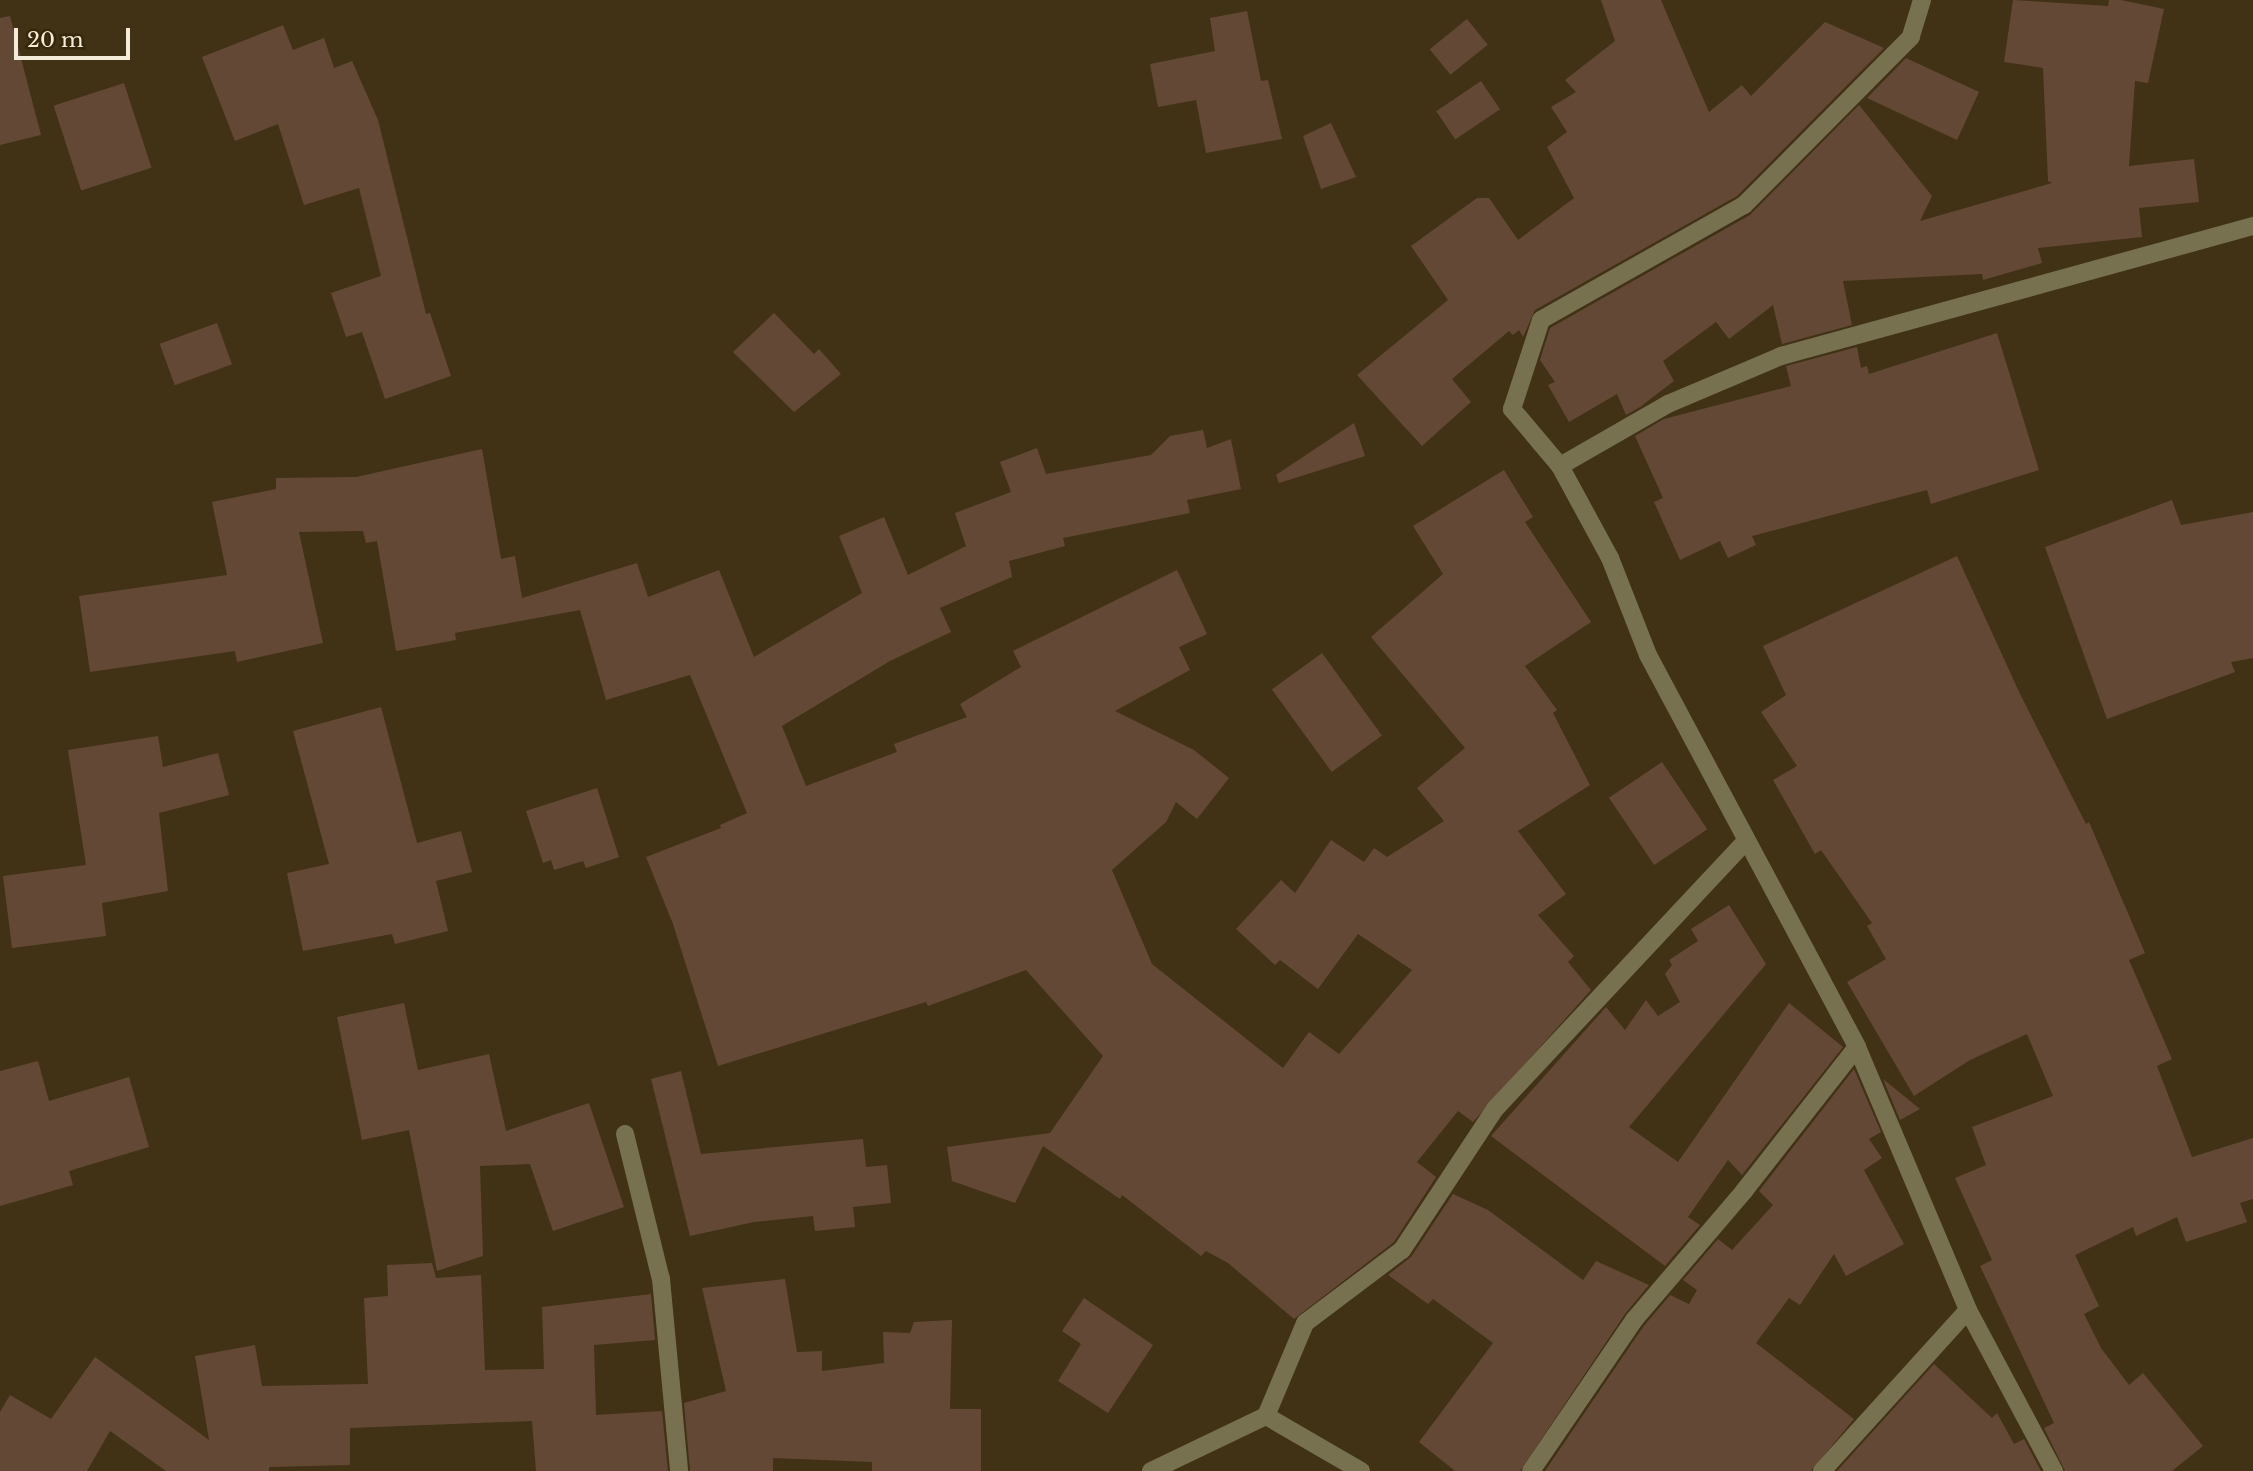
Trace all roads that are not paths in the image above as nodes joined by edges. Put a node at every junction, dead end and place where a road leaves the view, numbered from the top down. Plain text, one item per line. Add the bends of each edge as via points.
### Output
1 (1922, 0) edge
2 (2253, 226) edge
3 (1560, 466) junction
4 (1746, 841) junction
5 (1857, 1047) junction
6 (625, 1134) dead end
7 (1968, 1310) junction
8 (1266, 1416) junction
9 (679, 1471) edge
10 (1151, 1471) edge
11 (1360, 1471) edge
12 (1531, 1471) edge
13 (1822, 1471) edge
14 (2054, 1471) edge

1 - 3 street via 1911,37 1744,205 1541,320 1512,409
2 - 3 street via 1781,356 1668,404
3 - 4 street via 1609,558 1648,655
4 - 5 street
4 - 8 street via 1495,1109 1402,1250 1305,1323
5 - 7 street
5 - 12 street via 1634,1320
6 - 9 street via 649,1216 661,1279
7 - 13 street
7 - 14 street
8 - 10 street
8 - 11 street

